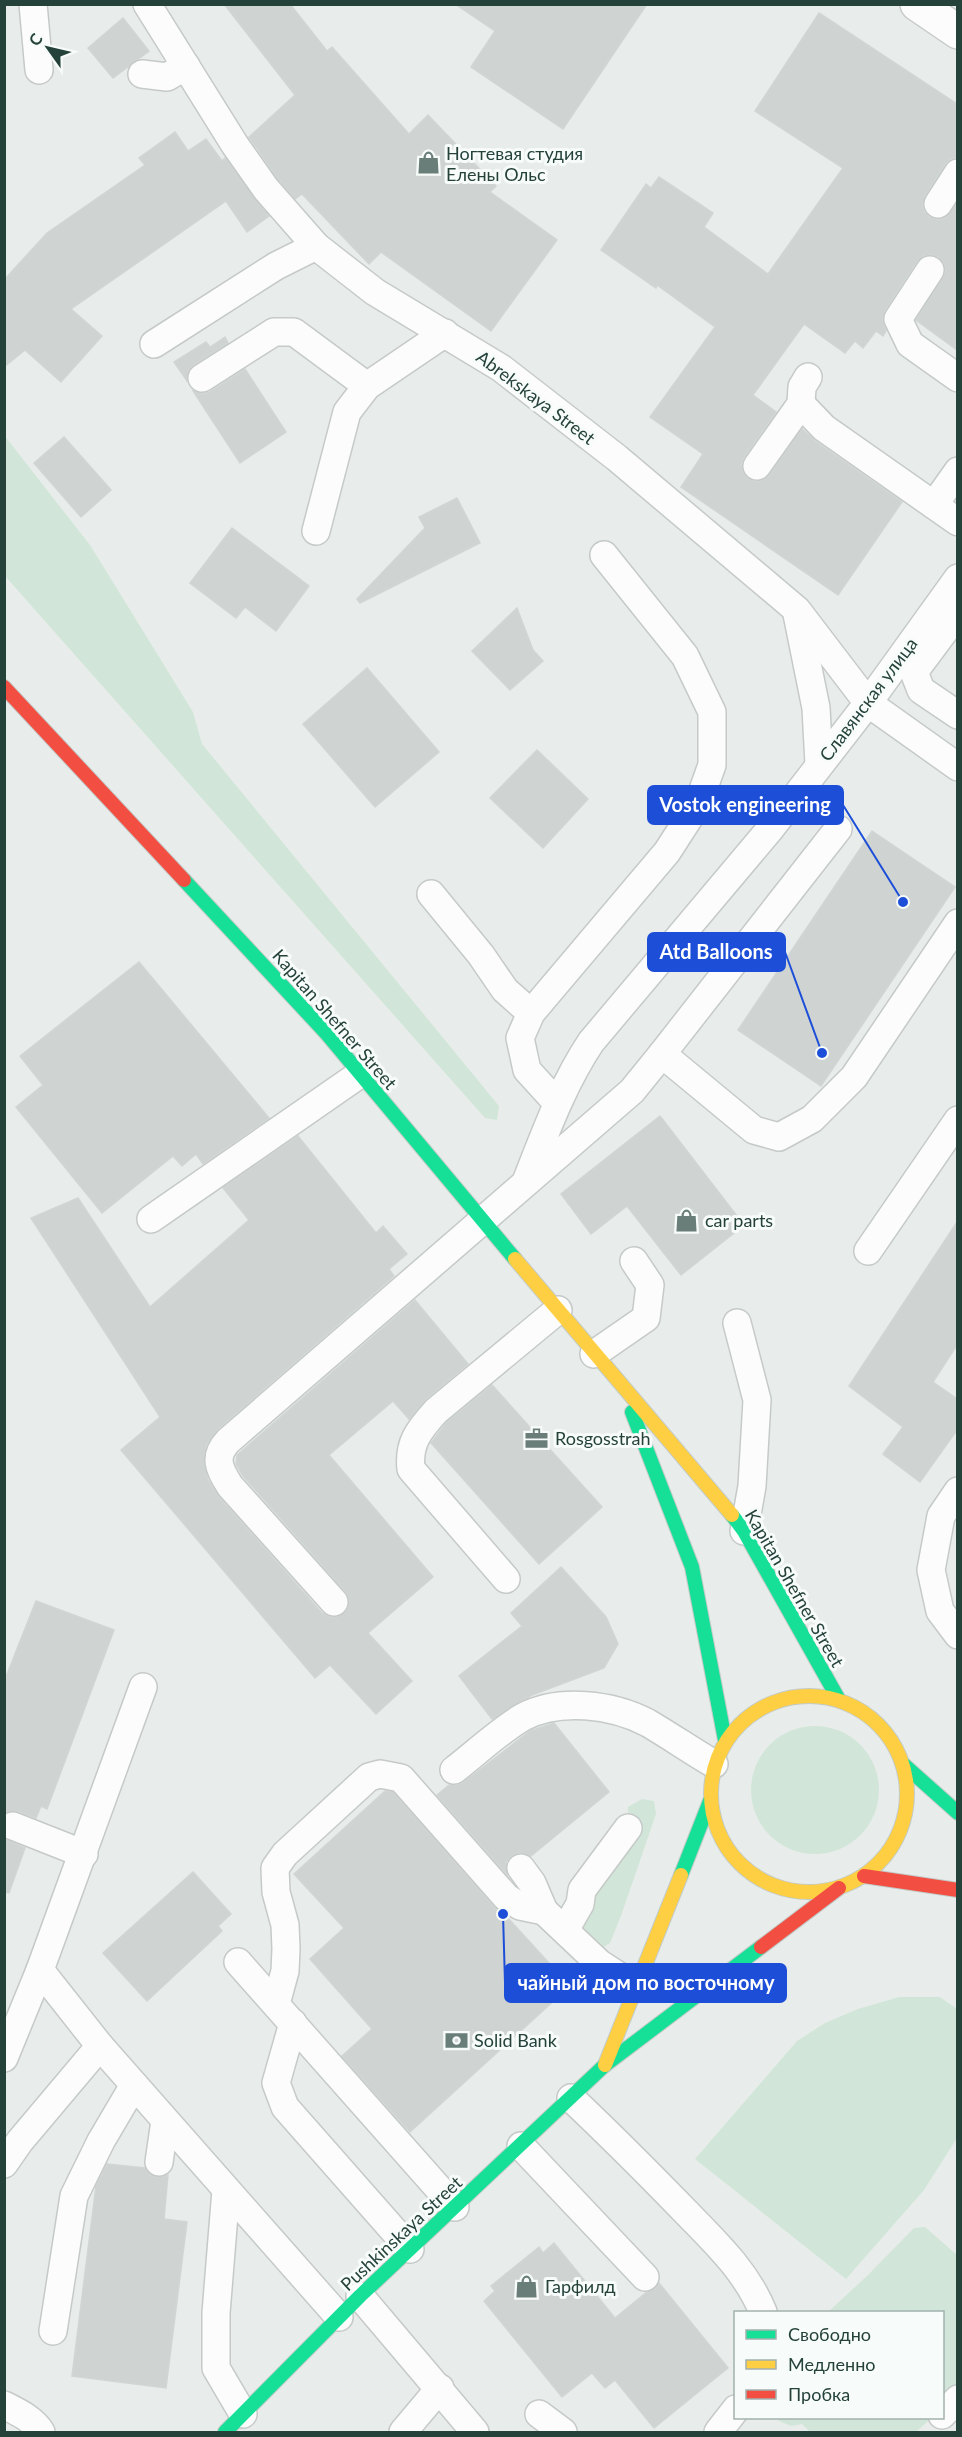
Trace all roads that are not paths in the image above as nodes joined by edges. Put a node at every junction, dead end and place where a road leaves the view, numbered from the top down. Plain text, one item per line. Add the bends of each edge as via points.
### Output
1 (33, 4) edge
2 (147, 4) edge
3 (917, 4) edge
4 (957, 32) edge
5 (186, 66) junction
6 (39, 69) dead end
7 (142, 74) dead end
8 (957, 173) edge
9 (938, 204) dead end
10 (316, 246) junction
11 (930, 270) dead end
12 (445, 333) junction
13 (153, 344) dead end
14 (808, 377) dead end
15 (202, 378) dead end
16 (957, 378) edge
17 (367, 386) junction
18 (801, 404) junction
19 (757, 466) dead end
20 (957, 471) edge
21 (934, 505) junction
22 (957, 522) edge
23 (316, 531) dead end
24 (604, 555) dead end
25 (956, 582) edge
26 (797, 610) junction
27 (957, 613) edge
28 (4, 687) edge
29 (868, 703) junction
30 (957, 715) edge
31 (819, 764) junction
32 (957, 767) edge
33 (838, 829) dead end
34 (431, 894) dead end
35 (957, 923) edge
36 (531, 1013) junction
37 (662, 1054) junction
38 (360, 1074) junction
39 (557, 1103) junction
40 (957, 1120) edge
41 (525, 1184) junction
42 (151, 1219) dead end
43 (483, 1221) junction
44 (868, 1251) dead end
45 (634, 1261) dead end
46 (558, 1310) junction
47 (737, 1323) dead end
48 (594, 1354) junction
49 (623, 1388) junction
50 (957, 1491) edge
51 (744, 1531) junction
52 (506, 1579) dead end
53 (333, 1602) dead end
54 (957, 1635) edge
55 (143, 1687) dead end
56 (839, 1700) junction
57 (720, 1752) junction
58 (903, 1764) junction
59 (454, 1770) dead end
60 (710, 1801) junction
61 (957, 1813) edge
62 (13, 1826) dead end
63 (628, 1828) dead end
64 (84, 1854) junction
65 (520, 1868) dead end
66 (864, 1876) junction
67 (839, 1888) junction
68 (957, 1890) edge
69 (544, 1911) junction
70 (565, 1930) junction
71 (238, 1962) dead end
72 (40, 1970) junction
73 (636, 1987) junction
74 (284, 2014) junction
75 (100, 2046) junction
76 (4, 2058) edge
77 (605, 2065) junction
78 (134, 2085) junction
79 (571, 2098) junction
80 (165, 2121) junction
81 (521, 2146) junction
82 (159, 2162) dead end
83 (4, 2164) edge
84 (226, 2190) junction
85 (455, 2207) junction
86 (410, 2250) junction
87 (645, 2277) dead end
88 (360, 2296) junction
89 (762, 2311) edge
90 (339, 2317) junction
91 (53, 2331) dead end
92 (440, 2388) junction
93 (957, 2399) edge
94 (4, 2405) edge
95 (734, 2410) edge
96 (944, 2413) edge
97 (539, 2414) dead end
98 (938, 2419) edge
99 (234, 2423) edge
100 (41, 2433) edge
101 (403, 2433) edge
102 (475, 2433) edge
103 (563, 2433) edge
104 (718, 2433) edge
105 (926, 2433) edge

1 - 6 lane
2 - 5 lane, Abrekskaya Street
3 - 4 street
5 - 7 lane via 167,77
5 - 10 lane, Abrekskaya Street via 266,189
8 - 9 lane
10 - 12 lane, Abrekskaya Street via 375,292
10 - 13 lane via 276,266
11 - 16 lane via 898,319 910,344
12 - 17 lane
12 - 26 lane, Abrekskaya Street via 501,368 617,458
14 - 18 lane via 802,387
15 - 17 lane via 274,332 294,332
17 - 23 lane via 347,412
18 - 19 lane
18 - 21 lane via 824,428
20 - 21 lane
21 - 22 lane
24 - 36 lane via 685,656 712,712 712,765 698,804 667,852
25 - 29 lane, Славянская улица
26 - 29 lane, Abrekskaya Street
26 - 31 lane via 816,708
27 - 30 lane via 914,672 921,690
28 - 38 main road, Kapitan Shefner Street
29 - 31 lane, Славянская улица
29 - 32 lane, Abrekskaya Street
31 - 39 lane, Славянская улица via 771,828 591,1042
33 - 37 lane
34 - 36 lane via 505,990
35 - 37 lane via 855,1077 812,1119 779,1137 754,1130
36 - 39 lane via 520,1038 527,1070
37 - 41 lane via 632,1091
38 - 42 lane
38 - 43 main road, Kapitan Shefner Street
39 - 41 lane, Славянская улица
40 - 44 lane
41 - 43 lane, Славянская улица
43 - 46 main road, Kapitan Shefner Street
43 - 53 lane, Славянская улица via 220,1450 220,1471 230,1486
45 - 48 lane via 650,1285 646,1318
46 - 48 main road, Kapitan Shefner Street
46 - 52 lane via 436,1411 422,1427 409,1454 411,1469
47 - 51 lane via 757,1400 752,1486
48 - 49 main road, Kapitan Shefner Street
49 - 51 main road, Kapitan Shefner Street
49 - 57 main road, Kapitan Shefner Street via 692,1567
50 - 54 lane via 941,1516 930,1570 940,1611
51 - 56 main road, Kapitan Shefner Street
55 - 64 lane
56 - 57 main road via 797,1696 756,1710
56 - 58 main road via 867,1713 889,1736
57 - 59 lane via 612,1711 567,1706 542,1709 522,1718
57 - 60 main road via 710,1783
58 - 61 main road
58 - 66 main road via 908,1795 902,1827 887,1855
60 - 67 main road via 723,1844 753,1876 795,1893
60 - 73 main road, Pushkinskaya Street
62 - 64 lane
63 - 70 lane via 582,1890 580,1904
64 - 72 lane
65 - 69 lane via 532,1883
66 - 67 main road
66 - 68 main road
67 - 77 main road, Pushkinskaya Street
69 - 70 lane
69 - 74 lane via 520,1906 506,1897 401,1778 380,1773 369,1777 285,1854 275,1868 276,1892 285,1925
70 - 73 lane via 598,1963
71 - 74 lane
72 - 75 lane
72 - 76 lane
73 - 77 main road, Pushkinskaya Street
74 - 85 lane
74 - 86 lane via 276,2083 285,2107
75 - 78 lane
75 - 83 lane
77 - 79 main road, Pushkinskaya Street
78 - 80 lane
78 - 91 lane via 74,2196
79 - 81 main road, Pushkinskaya Street
79 - 89 lane via 730,2258 755,2293
80 - 82 lane
80 - 84 lane
81 - 85 main road, Pushkinskaya Street
81 - 87 lane
84 - 90 lane
84 - 99 lane via 216,2313 216,2368
85 - 86 main road, Pushkinskaya Street
86 - 88 main road, Pushkinskaya Street
88 - 90 main road, Pushkinskaya Street
88 - 92 lane
90 - 99 main road, Pushkinskaya Street
92 - 101 lane
92 - 102 lane
93 - 96 lane
94 - 100 lane via 23,2415
95 - 104 lane
97 - 103 lane
98 - 105 lane

